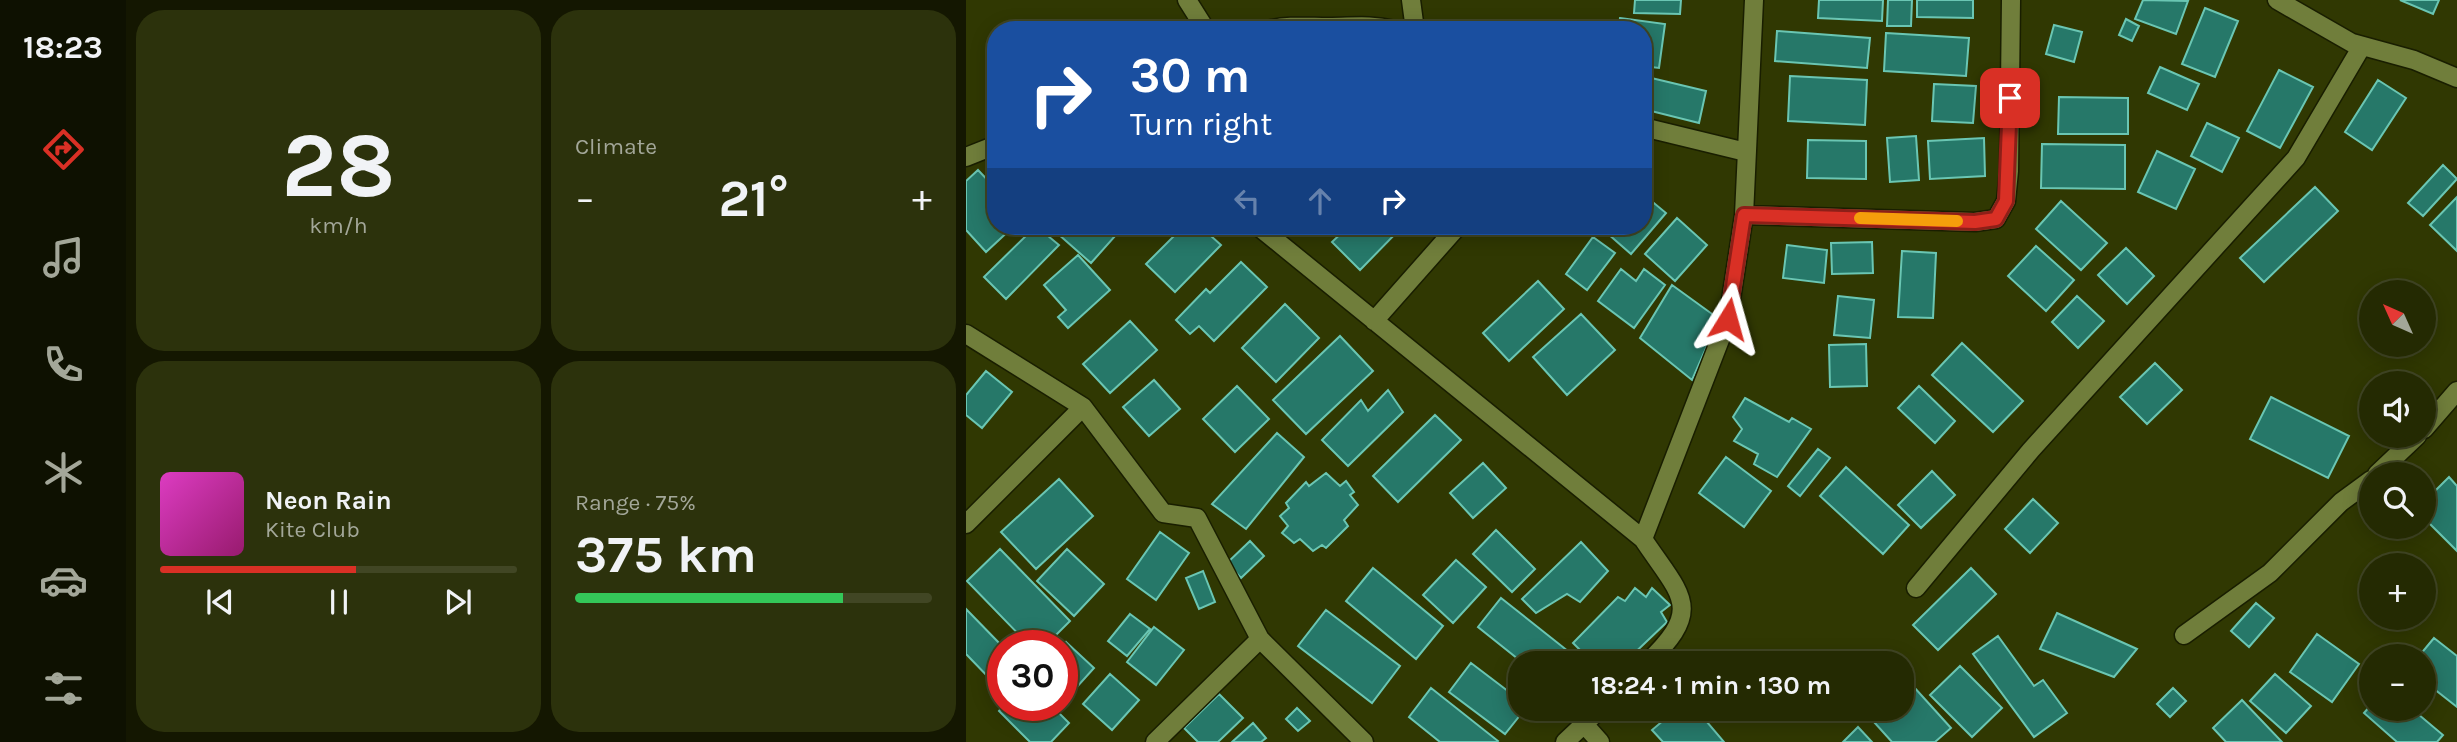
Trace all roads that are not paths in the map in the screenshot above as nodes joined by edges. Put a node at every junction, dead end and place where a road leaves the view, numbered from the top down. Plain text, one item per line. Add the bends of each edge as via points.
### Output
1 (1187, 0) edge
2 (1411, 0) edge
3 (1754, 0) edge
4 (2011, 0) edge
5 (2277, 0) edge
6 (1200, 21) edge
7 (1414, 21) edge
8 (2362, 46) junction
9 (2457, 78) edge
10 (1652, 129) edge
11 (987, 149) edge
12 (1746, 152) junction
13 (966, 157) edge
14 (1744, 215) junction
15 (1269, 235) edge
16 (1450, 235) edge
17 (1374, 321) junction
18 (966, 334) edge
19 (2457, 391) edge
20 (1083, 407) junction
21 (2436, 415) edge
22 (2405, 448) edge
23 (2390, 462) edge
24 (2359, 489) edge
25 (966, 524) edge
26 (1643, 539) junction
27 (1916, 588) dead end
28 (2185, 635) dead end
29 (1260, 639) junction
30 (1660, 651) edge
31 (1586, 721) edge
32 (1584, 723) junction
33 (1155, 742) edge
34 (1364, 742) edge
35 (1565, 742) edge
36 (1600, 742) edge

1 - 6 street
2 - 7 street
3 - 12 street
4 - 14 street via 2009,172 2006,201 1996,219
5 - 8 street
8 - 9 street
8 - 27 street via 2296,158 2031,450
10 - 12 street
11 - 13 street
12 - 14 street
14 - 26 street via 1728,319
15 - 17 street
16 - 17 street
17 - 26 street
18 - 20 street
19 - 21 street
20 - 25 street
20 - 29 street via 1163,513 1197,518
22 - 23 street
24 - 28 street via 2270,573
26 - 30 street via 1678,590 1683,616
29 - 33 street
29 - 34 street
31 - 32 street
32 - 35 street
32 - 36 street

